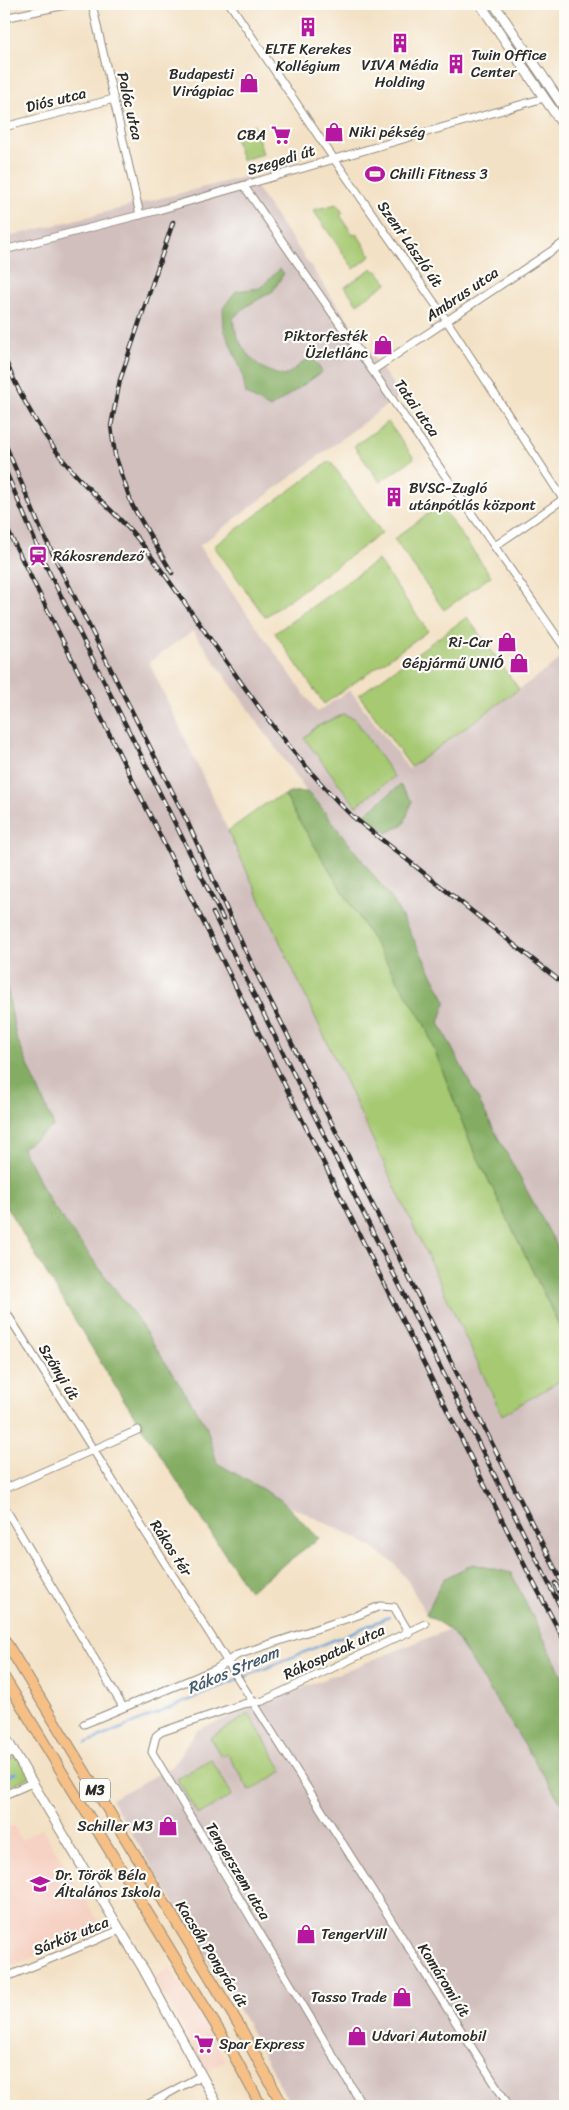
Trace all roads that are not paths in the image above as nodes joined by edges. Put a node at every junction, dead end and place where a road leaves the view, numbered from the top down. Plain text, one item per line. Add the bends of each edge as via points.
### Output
1 (70, 4) edge
2 (92, 4) edge
3 (230, 4) edge
4 (480, 4) edge
5 (494, 4) edge
6 (4, 18) edge
7 (565, 92) edge
8 (556, 95) junction
9 (544, 98) junction
10 (114, 99) junction
11 (565, 109) edge
12 (4, 127) edge
13 (565, 128) edge
14 (333, 158) junction
15 (244, 186) junction
16 (140, 215) junction
17 (565, 242) edge
18 (4, 250) edge
19 (447, 321) junction
20 (373, 370) junction
21 (564, 500) edge
22 (495, 546) junction
23 (565, 648) edge
24 (4, 1309) edge
25 (138, 1430) dead end
26 (92, 1449) junction
27 (4, 1489) edge
28 (4, 1506) edge
29 (425, 1624) dead end
30 (410, 1633) junction
31 (4, 1639) edge
32 (228, 1662) junction
33 (4, 1677) edge
34 (254, 1702) junction
35 (123, 1707) junction
36 (84, 1724) dead end
37 (4, 1735) edge
38 (14, 1751) junction
39 (4, 1756) edge
40 (32, 1782) junction
41 (4, 1795) edge
42 (358, 1868) joint
43 (120, 1930) junction
44 (4, 1978) edge
45 (202, 2075) junction
46 (145, 2106) edge
47 (218, 2106) edge
48 (261, 2106) edge
49 (282, 2106) edge
50 (363, 2106) edge
51 (509, 2106) edge

1 - 6 street
2 - 10 street, Palóc utca
3 - 14 street, Szent László út
4 - 9 street
5 - 8 street
7 - 8 street, Szegedi út
8 - 9 street, Szegedi út
8 - 11 street
9 - 13 street
9 - 14 street, Szegedi út
10 - 12 street, Diós utca
10 - 16 street, Palóc utca
14 - 15 street, Szegedi út
14 - 19 street, Szent László út
15 - 16 street, Szegedi út
15 - 20 street, Tatai utca
16 - 18 street, Szegedi út
17 - 19 street, Ambrus utca
19 - 20 street, Ambrus utca
19 - 21 street, Szent László út
20 - 22 street, Tatai utca
21 - 22 street
22 - 23 street, Tatai utca
24 - 26 street, Szőnyi út
25 - 26 street
26 - 27 street
26 - 32 street, Rákos tér
28 - 35 street
29 - 30 street, Rákospatak utca
30 - 32 street via 394,1606 380,1606 237,1655
30 - 34 street, Rákospatak utca via 267,1699
31 - 49 main road, Kacsóh Pongrác út / M3 via 239,2025
32 - 34 street, Rákos tér
32 - 35 street
33 - 48 main road, M3 via 226,2042
34 - 42 street, Rákos tér
34 - 50 street, Tengerszem utca via 162,1732 156,1736 152,1752
35 - 36 street
37 - 38 street
38 - 39 street
38 - 40 street
40 - 41 street
40 - 43 street
42 - 51 street, Komáromi út
43 - 44 street, Sárköz utca
43 - 45 street
45 - 46 street
45 - 47 street

